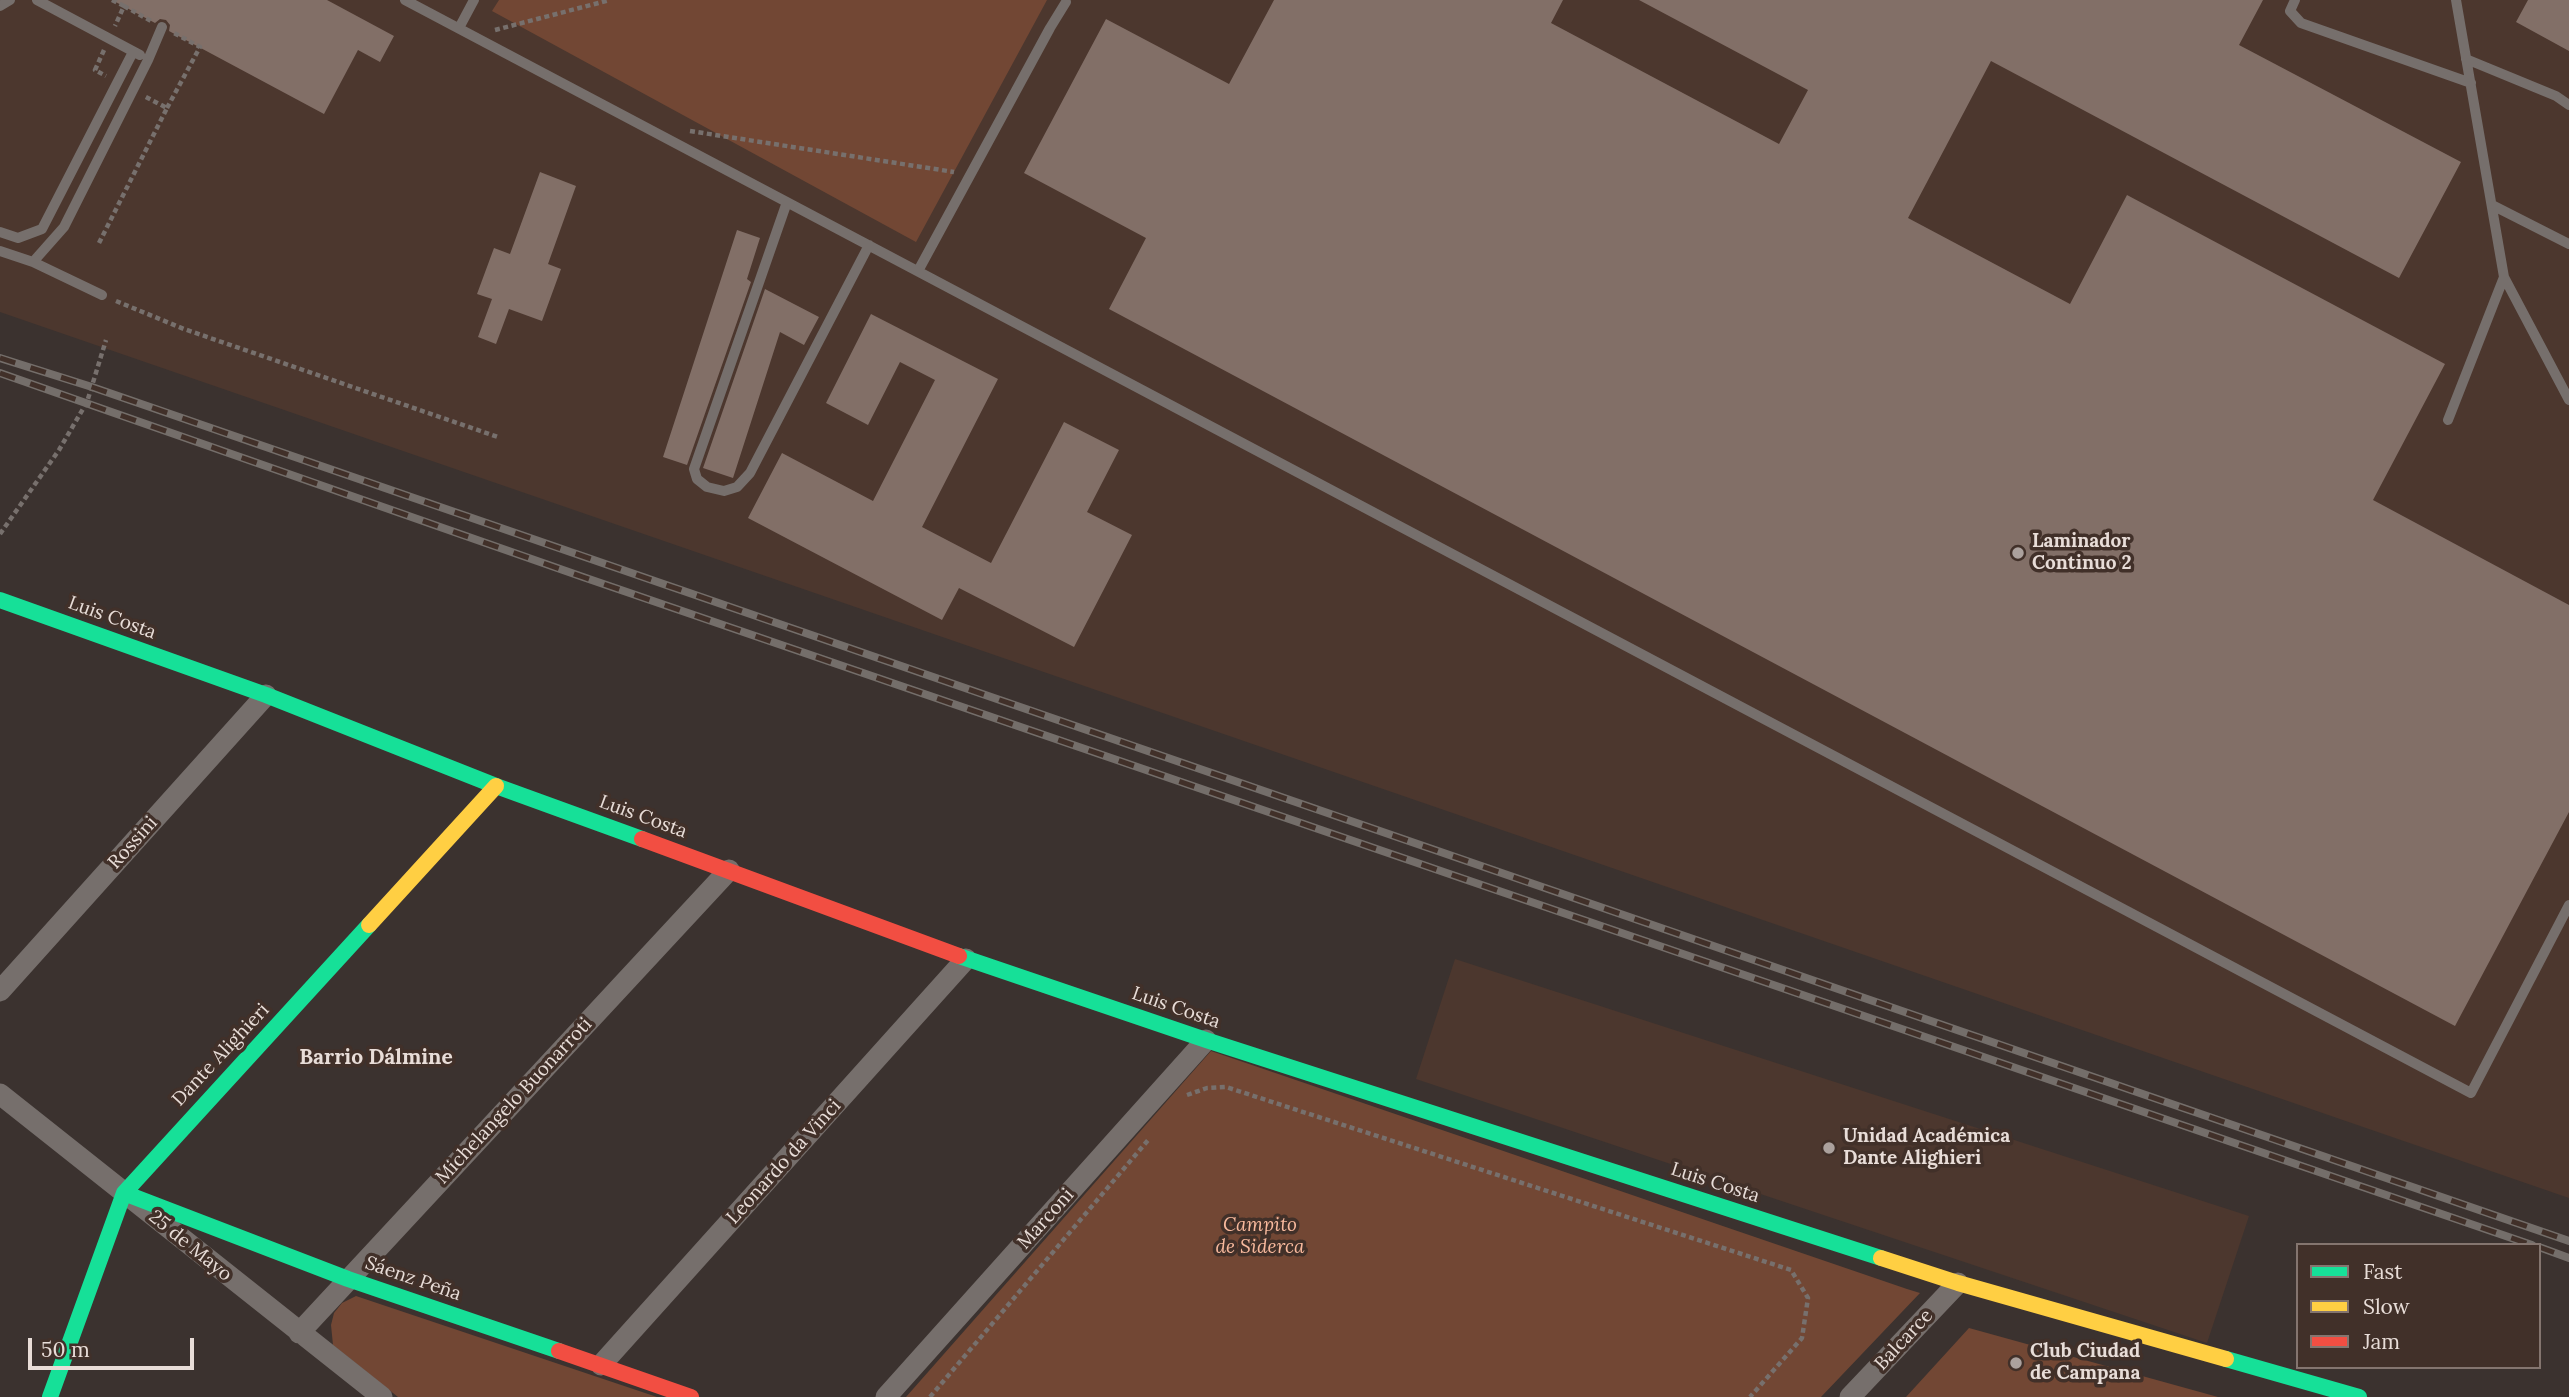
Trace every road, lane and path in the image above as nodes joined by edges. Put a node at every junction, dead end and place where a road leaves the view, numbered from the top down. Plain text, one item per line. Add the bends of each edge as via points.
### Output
1 (10, 0) edge
2 (37, 0) edge
3 (405, 0) edge
4 (474, 0) edge
5 (610, 0) edge
6 (2295, 0) edge
7 (2456, 0) edge
8 (1066, 2) dead end
9 (0, 6) edge
10 (162, 27) dead end
11 (459, 28) junction
12 (474, 35) junction
13 (133, 52) junction
14 (2466, 59) junction
15 (148, 60) junction
16 (2471, 83) junction
17 (2569, 106) edge
18 (682, 130) dead end
19 (971, 174) junction
20 (787, 202) junction
21 (2492, 205) junction
22 (0, 232) edge
23 (2569, 244) edge
24 (870, 245) junction
25 (0, 251) edge
26 (33, 262) junction
27 (919, 271) junction
28 (2504, 277) junction
29 (102, 295) joint
30 (106, 340) dead end
31 (2569, 400) edge
32 (2448, 420) dead end
33 (498, 437) dead end
34 (0, 534) edge
35 (0, 600) edge
36 (266, 695) junction
37 (496, 786) junction
38 (729, 870) junction
39 (2569, 905) edge
40 (966, 959) junction
41 (0, 991) edge
42 (1206, 1040) junction
43 (0, 1094) edge
44 (1179, 1104) dead end
45 (1152, 1135) dead end
46 (124, 1193) junction
47 (348, 1279) junction
48 (1958, 1283) junction
49 (299, 1333) junction
50 (601, 1365) junction
51 (50, 1397) edge
52 (382, 1397) edge
53 (691, 1397) edge
54 (886, 1397) edge
55 (930, 1397) edge
56 (1750, 1397) edge
57 (1850, 1397) edge
58 (2359, 1397) edge

1 - 9 lane
2 - 13 lane
3 - 11 lane
4 - 11 lane
5 - 12 path
6 - 16 lane via 2290,11 2301,23
7 - 14 lane
8 - 19 lane
10 - 15 lane
11 - 12 lane
12 - 20 lane
13 - 15 lane
13 - 22 lane via 42,229 18,238
14 - 16 lane
14 - 17 lane via 2556,96
15 - 26 lane via 64,227
16 - 21 lane
18 - 19 path
19 - 27 lane
20 - 24 lane
20 - 24 lane via 694,469 707,487 724,491 737,487 750,472
21 - 23 lane
21 - 28 lane
24 - 27 lane
25 - 26 lane
26 - 29 lane
27 - 39 lane via 2471,1093
28 - 31 lane
28 - 32 lane
29 - 33 path via 184,329
30 - 34 path via 83,409
35 - 36 street, Luis Costa
36 - 37 street, Luis Costa
36 - 41 street, Rossini
37 - 38 street, Luis Costa
37 - 46 street, Dante Alighieri
38 - 40 street, Luis Costa
38 - 47 street, Michelangelo Buonarroti
40 - 42 street, Luis Costa
40 - 50 street, Leonardo da Vinci
42 - 48 street, Luis Costa
42 - 54 street, Marconi
43 - 46 street, 25 de Mayo
44 - 56 path via 1188,1093 1226,1087 1791,1270 1808,1298 1802,1338
45 - 55 path
46 - 47 street, Sáenz Peña
46 - 49 street, 25 de Mayo
46 - 51 street, Dante Alighieri
47 - 49 street, Michelangelo Buonarroti
47 - 50 street, Sáenz Peña
48 - 57 street, Balcarce
48 - 58 street, Luis Costa
49 - 52 street, 25 de Mayo
50 - 53 street, Sáenz Peña

